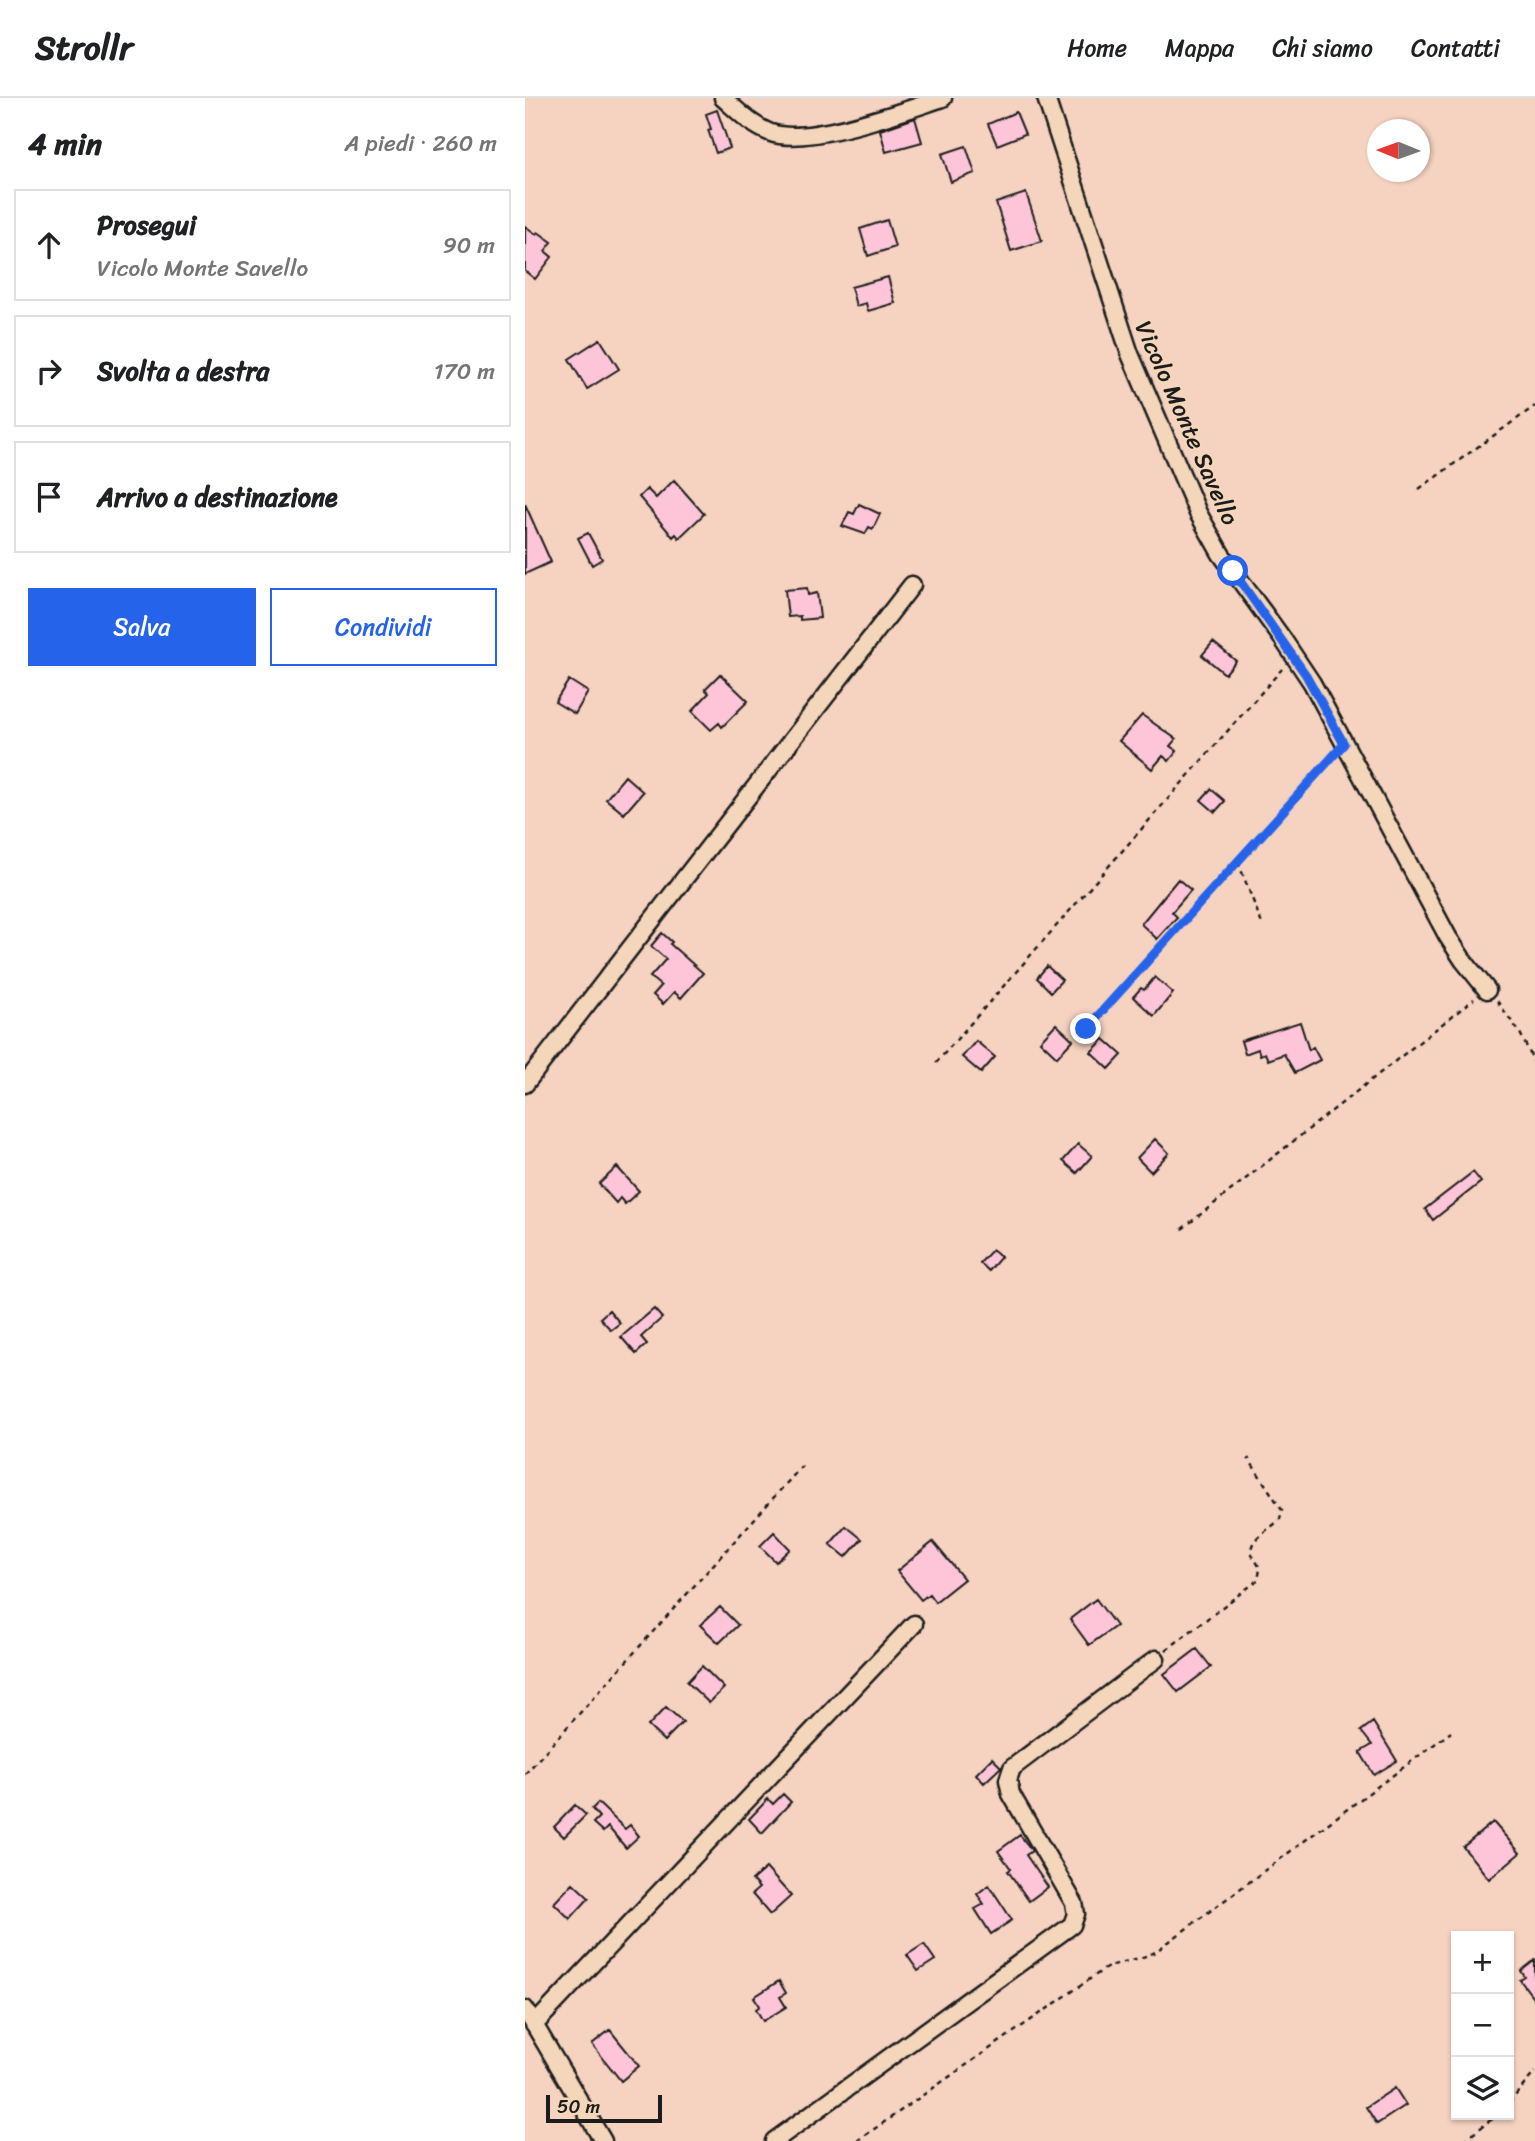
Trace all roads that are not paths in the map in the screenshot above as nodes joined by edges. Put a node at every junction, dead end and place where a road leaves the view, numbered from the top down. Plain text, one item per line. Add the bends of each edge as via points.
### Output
1 (723, 98) edge
2 (943, 98) edge
3 (1046, 98) edge
4 (912, 585) dead end
5 (1487, 990) road end
6 (525, 1083) edge
7 (914, 1623) dead end
8 (1156, 1659) road end
9 (525, 2009) edge
10 (534, 2025) junction
11 (603, 2141) edge
12 (774, 2141) edge

1 - 2 street via 760,128 786,137 828,131
3 - 5 street, Vicolo Monte Savello via 1122,331 1190,496 1221,554 1294,655 1448,937
4 - 6 street
7 - 10 street
8 - 12 street via 1009,1774 1011,1794 1074,1903 1072,1925
9 - 10 street
10 - 11 street

